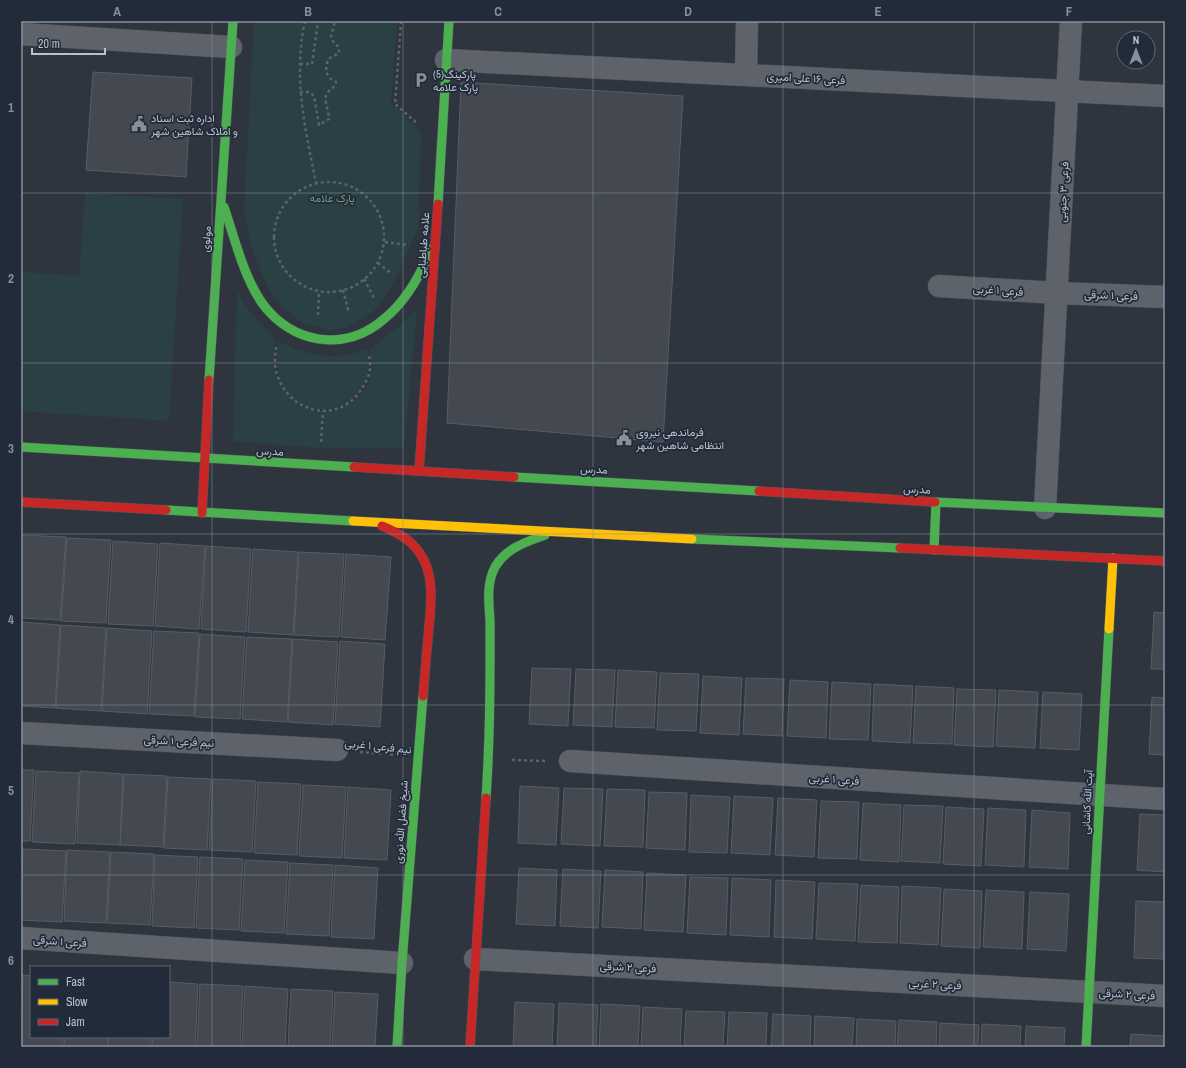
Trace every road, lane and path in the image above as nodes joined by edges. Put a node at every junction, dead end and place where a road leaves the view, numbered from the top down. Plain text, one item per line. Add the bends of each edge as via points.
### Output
1 (232, 21) edge
2 (305, 21) edge
3 (318, 21) edge
4 (335, 21) edge
5 (401, 21) edge
6 (449, 21) edge
7 (747, 21) edge
8 (1071, 21) edge
9 (21, 34) edge
10 (231, 47) junction
11 (446, 60) junction
12 (300, 64) junction
13 (746, 75) junction
14 (1068, 90) junction
15 (300, 92) junction
16 (1165, 96) edge
17 (424, 129) dead end
18 (316, 183) junction
19 (221, 198) junction
20 (436, 230) junction
21 (385, 242) junction
22 (413, 246) dead end
23 (378, 263) junction
24 (398, 278) dead end
25 (364, 279) junction
26 (939, 286) dead end
27 (343, 290) junction
28 (319, 291) junction
29 (1057, 293) junction
30 (1165, 297) edge
31 (375, 300) dead end
32 (350, 319) dead end
33 (317, 322) dead end
34 (276, 345) dead end
35 (369, 349) dead end
36 (323, 411) junction
37 (21, 447) edge
38 (320, 448) dead end
39 (204, 459) junction
40 (419, 471) junction
41 (21, 502) edge
42 (936, 502) junction
43 (1045, 508) junction
44 (202, 513) junction
45 (1165, 513) edge
46 (373, 523) junction
47 (554, 532) junction
48 (934, 550) junction
49 (1113, 558) junction
50 (1165, 561) edge
51 (21, 733) edge
52 (338, 750) joint
53 (418, 758) junction
54 (488, 759) junction
55 (570, 761) joint
56 (1099, 796) junction
57 (1165, 799) edge
58 (21, 938) edge
59 (476, 959) junction
60 (402, 963) junction
61 (780, 976) joint
62 (1089, 992) junction
63 (1165, 996) edge
64 (397, 1047) edge
65 (470, 1047) edge
66 (1086, 1047) edge

1 - 10 street, مولوی
2 - 12 path
3 - 12 path via 312,64
4 - 15 path via 331,36 339,47 339,53 328,60 326,68 328,77 336,82 325,98 329,119 319,125 314,96 309,92
5 - 17 path via 395,104
6 - 11 street, علامه طباطبایی
7 - 13 street
8 - 14 street, فرعی ۳ جنوبی
9 - 10 street
10 - 19 street, مولوی
11 - 13 street, فرعی ۱۶ علی امیری
11 - 20 street, علامه طباطبایی
12 - 15 path
13 - 14 street, فرعی ۱۶ علی امیری
14 - 16 street, فرعی ۱۶ علی امیری
14 - 29 street, فرعی ۳ جنوبی
15 - 18 path
18 - 21 path via 339,182 351,185 366,194 377,208 384,224
18 - 28 path via 299,190 286,202 277,218 274,237 277,256 286,272 301,285
19 - 20 street via 255,291 270,312 289,329 309,338 329,341 349,339 362,334 380,323 396,308 427,259
19 - 39 street, مولوی
20 - 40 street, علامه طباطبایی
21 - 22 path
21 - 23 path
23 - 24 path
23 - 25 path
25 - 27 path via 356,286
25 - 31 path
26 - 29 street, فرعی ۱ غربی
27 - 28 path
27 - 32 path
28 - 33 path
29 - 30 street, فرعی ۱ شرقی
29 - 43 street, فرعی ۳ جنوبی
34 - 36 path via 277,374 283,388 299,404
35 - 36 path via 370,368 360,392 354,400 344,406
36 - 38 path
37 - 39 street, مدرس
39 - 40 street, مدرس
39 - 44 street, مولوی
40 - 42 street, مدرس
41 - 44 street
42 - 43 street, مدرس
42 - 48 street
43 - 45 street, مدرس
44 - 46 street
46 - 47 street
46 - 53 street, شیخ فضل الله نوری via 409,540 419,550 428,568 431,599
47 - 48 street
47 - 54 street via 511,548 498,560 491,579
48 - 49 street
49 - 50 street
49 - 56 street, آیت الله کاشانی
51 - 52 street, نیم فرعی ۱ شرقی
52 - 53 path, نیم فرعی ۱ غربی
53 - 60 street, شیخ فضل الله نوری
54 - 55 path
54 - 59 street
55 - 56 street, فرعی ۱ غربی
56 - 57 street
56 - 62 street, آیت الله کاشانی
58 - 60 street, فرعی ۱ شرقی
59 - 61 street, فرعی ۲ شرقی
59 - 65 street
60 - 64 street, شیخ فضل الله نوری
61 - 62 street, فرعی ۲ غربی
62 - 63 street, فرعی ۲ شرقی
62 - 66 street, آیت الله کاشانی

